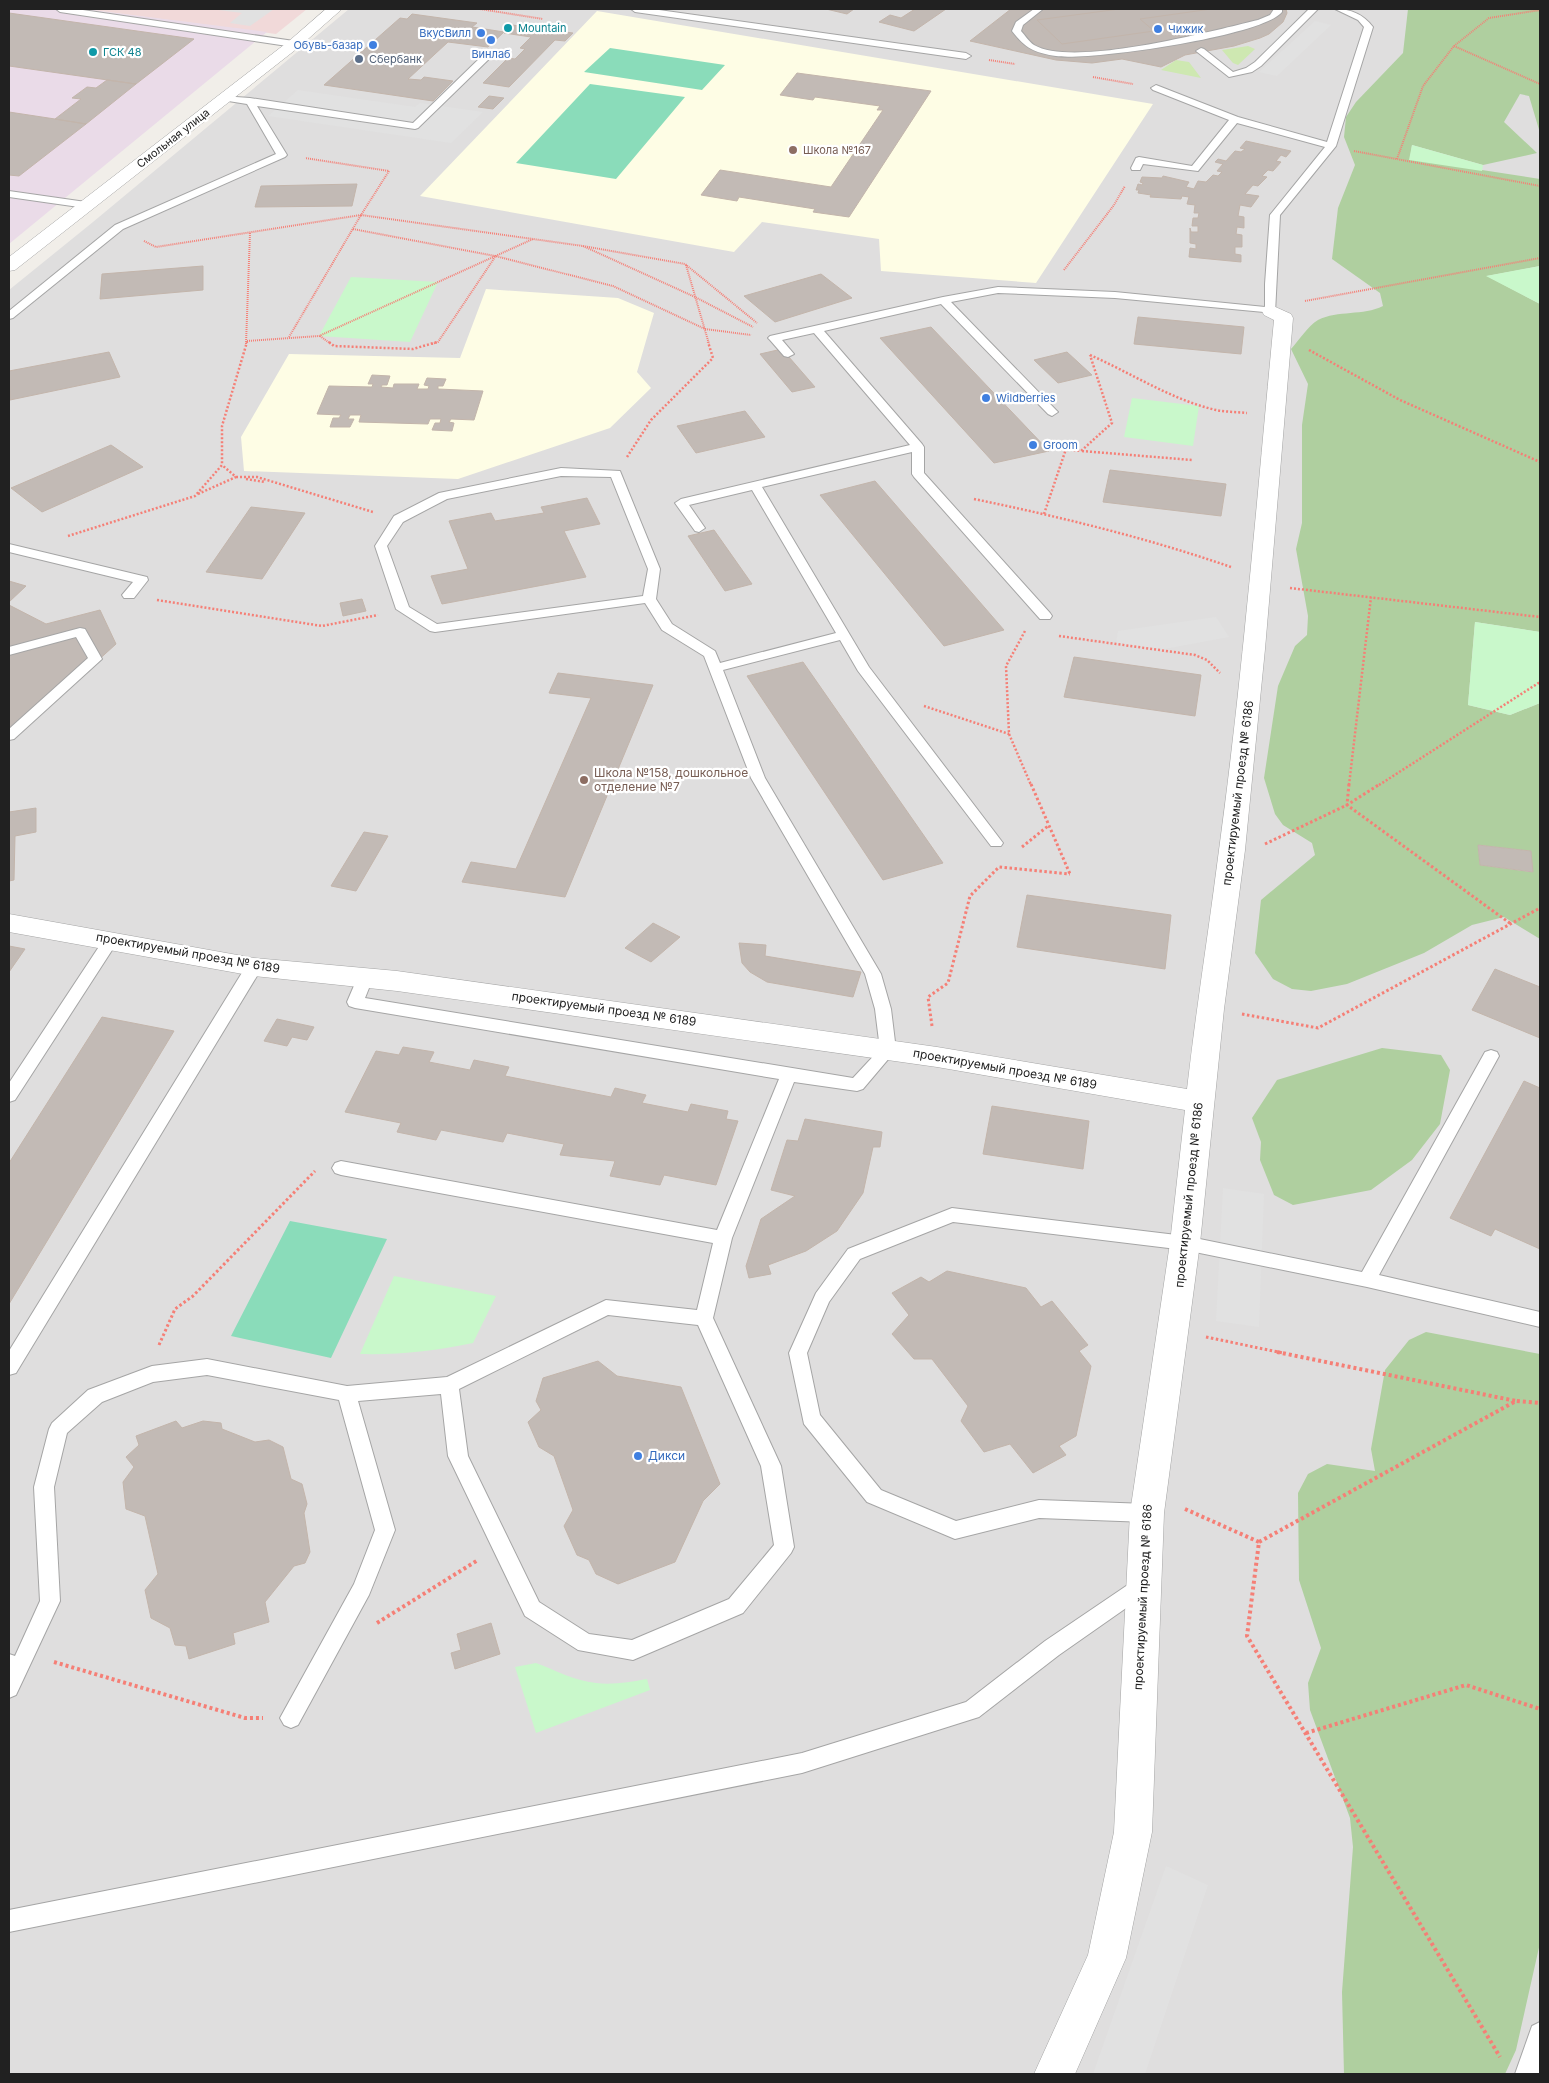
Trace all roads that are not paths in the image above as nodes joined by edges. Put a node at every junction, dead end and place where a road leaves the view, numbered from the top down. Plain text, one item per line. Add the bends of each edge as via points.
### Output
1 (60, 9) edge
2 (335, 9) edge
3 (635, 9) edge
4 (708, 9) edge
5 (1038, 9) edge
6 (1278, 9) edge
7 (1314, 9) edge
8 (1338, 9) edge
9 (695, 19) junction
10 (294, 44) junction
11 (1201, 51) dead end
12 (487, 56) dead end
13 (966, 56) dead end
14 (1156, 88) dead end
15 (225, 98) junction
16 (250, 101) junction
17 (1235, 119) junction
18 (1331, 146) junction
19 (1136, 168) road end
20 (9, 194) edge
21 (20, 195) junction
22 (9, 204) edge
23 (86, 205) junction
24 (9, 266) edge
25 (943, 300) junction
26 (9, 316) edge
27 (1279, 321) junction
28 (817, 328) junction
29 (788, 354) dead end
30 (1052, 412) dead end
31 (918, 447) junction
32 (755, 485) junction
33 (699, 528) dead end
34 (15, 549) edge
35 (129, 595) road end
36 (650, 599) junction
37 (1045, 616) dead end
38 (843, 635) junction
39 (9, 651) edge
40 (716, 668) junction
41 (9, 736) edge
42 (996, 843) dead end
43 (9, 923) edge
44 (111, 940) junction
45 (254, 967) junction
46 (365, 978) junction
47 (888, 1050) junction
48 (1491, 1056) dead end
49 (790, 1075) junction
50 (9, 1096) edge
51 (1199, 1102) junction
52 (341, 1168) dead end
53 (724, 1238) junction
54 (1185, 1243) junction
55 (1367, 1280) junction
56 (704, 1318) junction
57 (1540, 1320) edge
58 (9, 1367) edge
59 (449, 1385) junction
60 (347, 1394) junction
61 (1148, 1503) junction
62 (1142, 1586) junction
63 (14, 1666) edge
64 (9, 1688) edge
65 (291, 1718) road end
66 (9, 1921) edge
67 (1540, 2034) edge
68 (1516, 2070) edge
69 (1054, 2074) edge

1 - 10 lane
2 - 10 street, Смольная улица
3 - 9 lane
4 - 9 lane
5 - 6 lane via 1019,24 1018,37 1043,51 1086,55 1125,52 1261,22 1273,17
7 - 11 lane via 1249,70 1232,75
8 - 18 lane via 1361,18 1368,27
9 - 13 lane
10 - 15 street, Смольная улица
12 - 16 lane via 415,126
14 - 17 lane
15 - 16 lane
15 - 23 street, Смольная улица
16 - 26 lane via 282,155 119,227
17 - 18 lane
17 - 19 lane via 1194,169 1139,160
18 - 27 lane via 1276,215 1270,284
20 - 21 lane
21 - 22 lane
21 - 23 lane
23 - 24 street, Смольная улица
25 - 27 lane via 998,290 1115,296
25 - 28 lane
25 - 30 lane
27 - 51 street, проектируемый проезд № 6186 via 1275,416 1260,581 1230,861
28 - 29 lane via 774,338
28 - 31 lane
31 - 32 lane
31 - 37 lane via 918,474
32 - 33 lane via 681,503
32 - 38 lane
34 - 35 lane via 142,580
36 - 36 lane via 654,569 616,474 561,472 443,496 398,519 381,546 403,609 435,628
36 - 40 lane via 667,627 710,654
38 - 40 lane
38 - 42 lane via 863,668
39 - 41 lane via 80,632 95,659
40 - 47 lane via 758,778 872,974 883,1010
43 - 44 street, проектируемый проезд № 6189
44 - 45 street, проектируемый проезд № 6189
44 - 50 lane
45 - 46 street, проектируемый проезд № 6189
45 - 58 lane
46 - 47 street, проектируемый проезд № 6189
46 - 49 lane via 355,1002
47 - 49 lane via 857,1085
47 - 51 street, проектируемый проезд № 6189
48 - 55 lane
49 - 53 lane
51 - 54 street, проектируемый проезд № 6186
52 - 53 lane
53 - 56 lane
54 - 55 lane
54 - 61 street, проектируемый проезд № 6186
54 - 61 lane via 952,1215 854,1254 822,1298 798,1353 812,1418 874,1496 955,1530 1039,1509
55 - 57 lane
56 - 59 lane via 606,1307
56 - 59 lane via 771,1466 784,1547 736,1606 633,1650 585,1643 532,1609 458,1456
59 - 60 lane
60 - 63 lane via 207,1367 152,1374 95,1396 59,1429 44,1487 50,1601 31,1645
60 - 65 lane via 385,1530 362,1588
61 - 62 street, проектируемый проезд № 6186
62 - 66 lane via 1052,1648 972,1710 802,1763
62 - 69 street, проектируемый проезд № 6186 via 1133,1832 1107,1958
63 - 64 lane
67 - 68 lane

